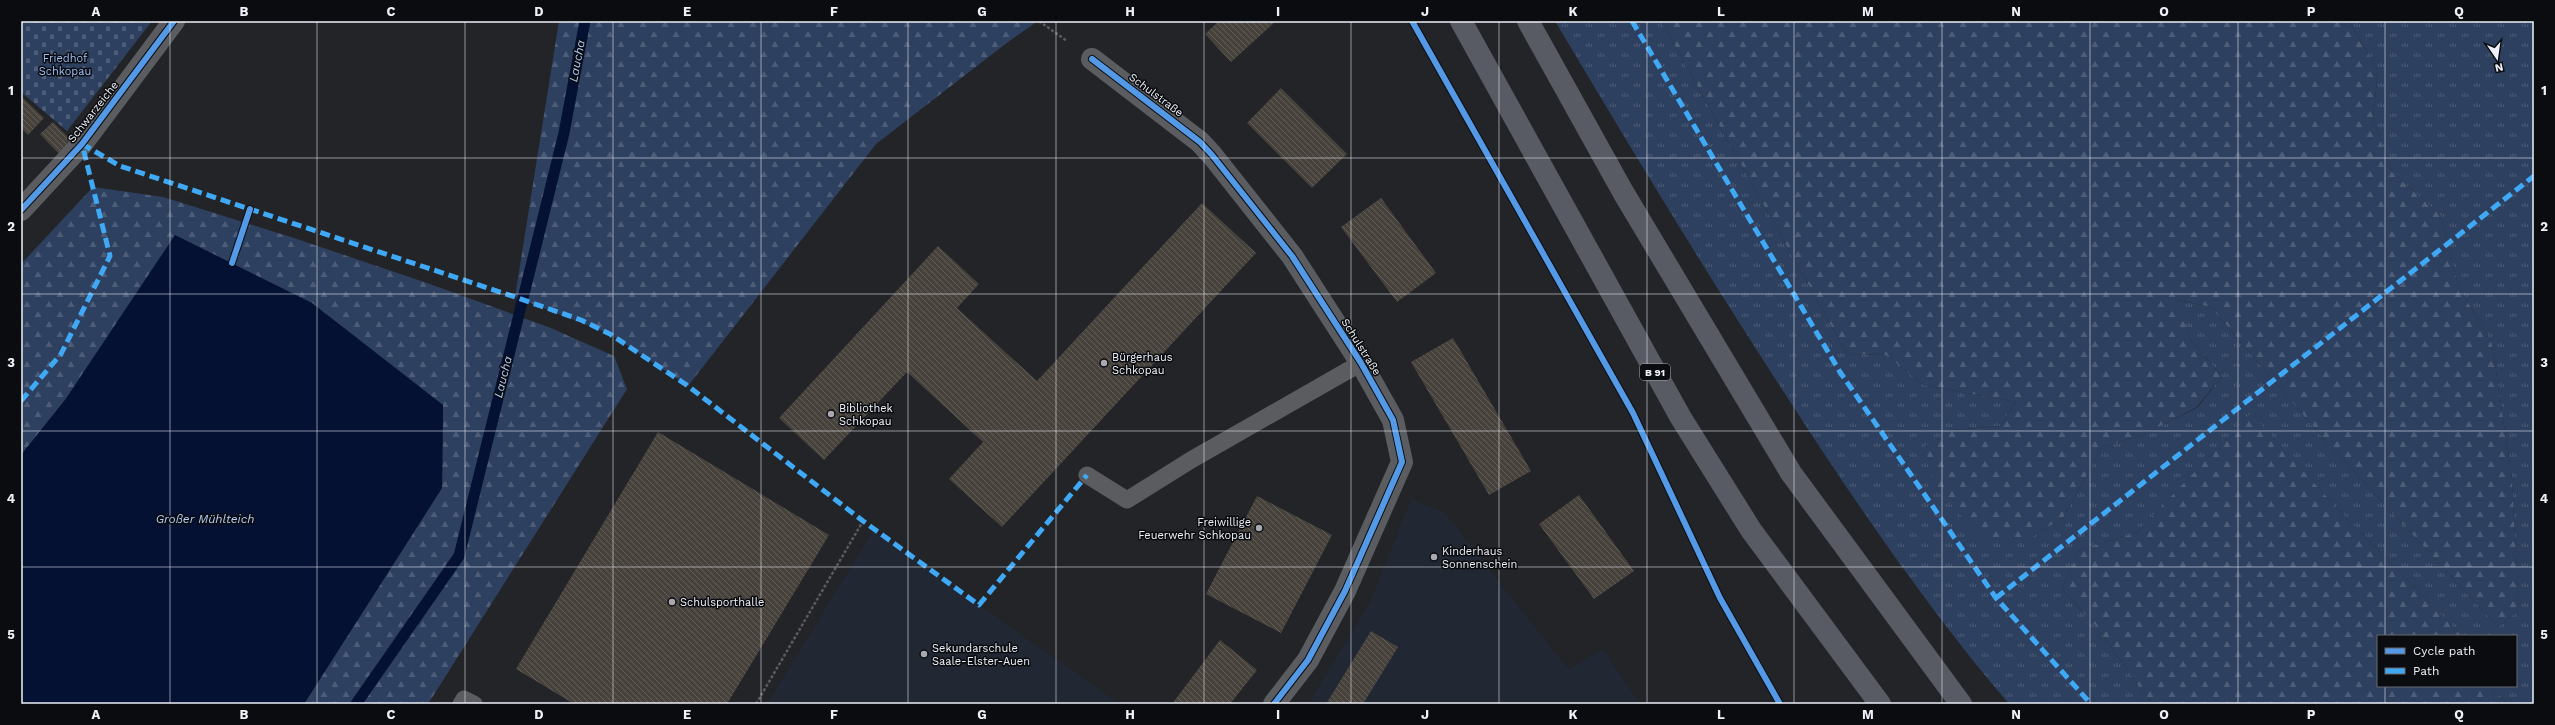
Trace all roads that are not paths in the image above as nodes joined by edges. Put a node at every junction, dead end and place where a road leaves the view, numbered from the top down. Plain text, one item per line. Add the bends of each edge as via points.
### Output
1 (174, 21) edge
2 (1461, 21) edge
3 (1528, 21) edge
4 (1092, 59) road end
5 (21, 210) edge
6 (1361, 363) junction
7 (1087, 475) dead end
8 (1937, 674) junction
9 (461, 704) edge
10 (474, 704) edge
11 (1274, 704) edge
12 (1880, 704) edge
13 (1961, 704) edge
14 (1970, 704) edge

1 - 5 street, Schwarzeiche via 82,144
2 - 12 highway, B 91 via 1681,418 1751,530
3 - 8 highway via 1623,192 1791,473
4 - 6 street, Schulstraße via 1200,142 1212,155 1292,256
6 - 7 lane via 1191,460 1127,500
6 - 11 street, Schulstraße via 1393,420 1402,462 1345,591 1308,660
8 - 13 highway
8 - 14 highway
9 - 10 lane via 464,699

